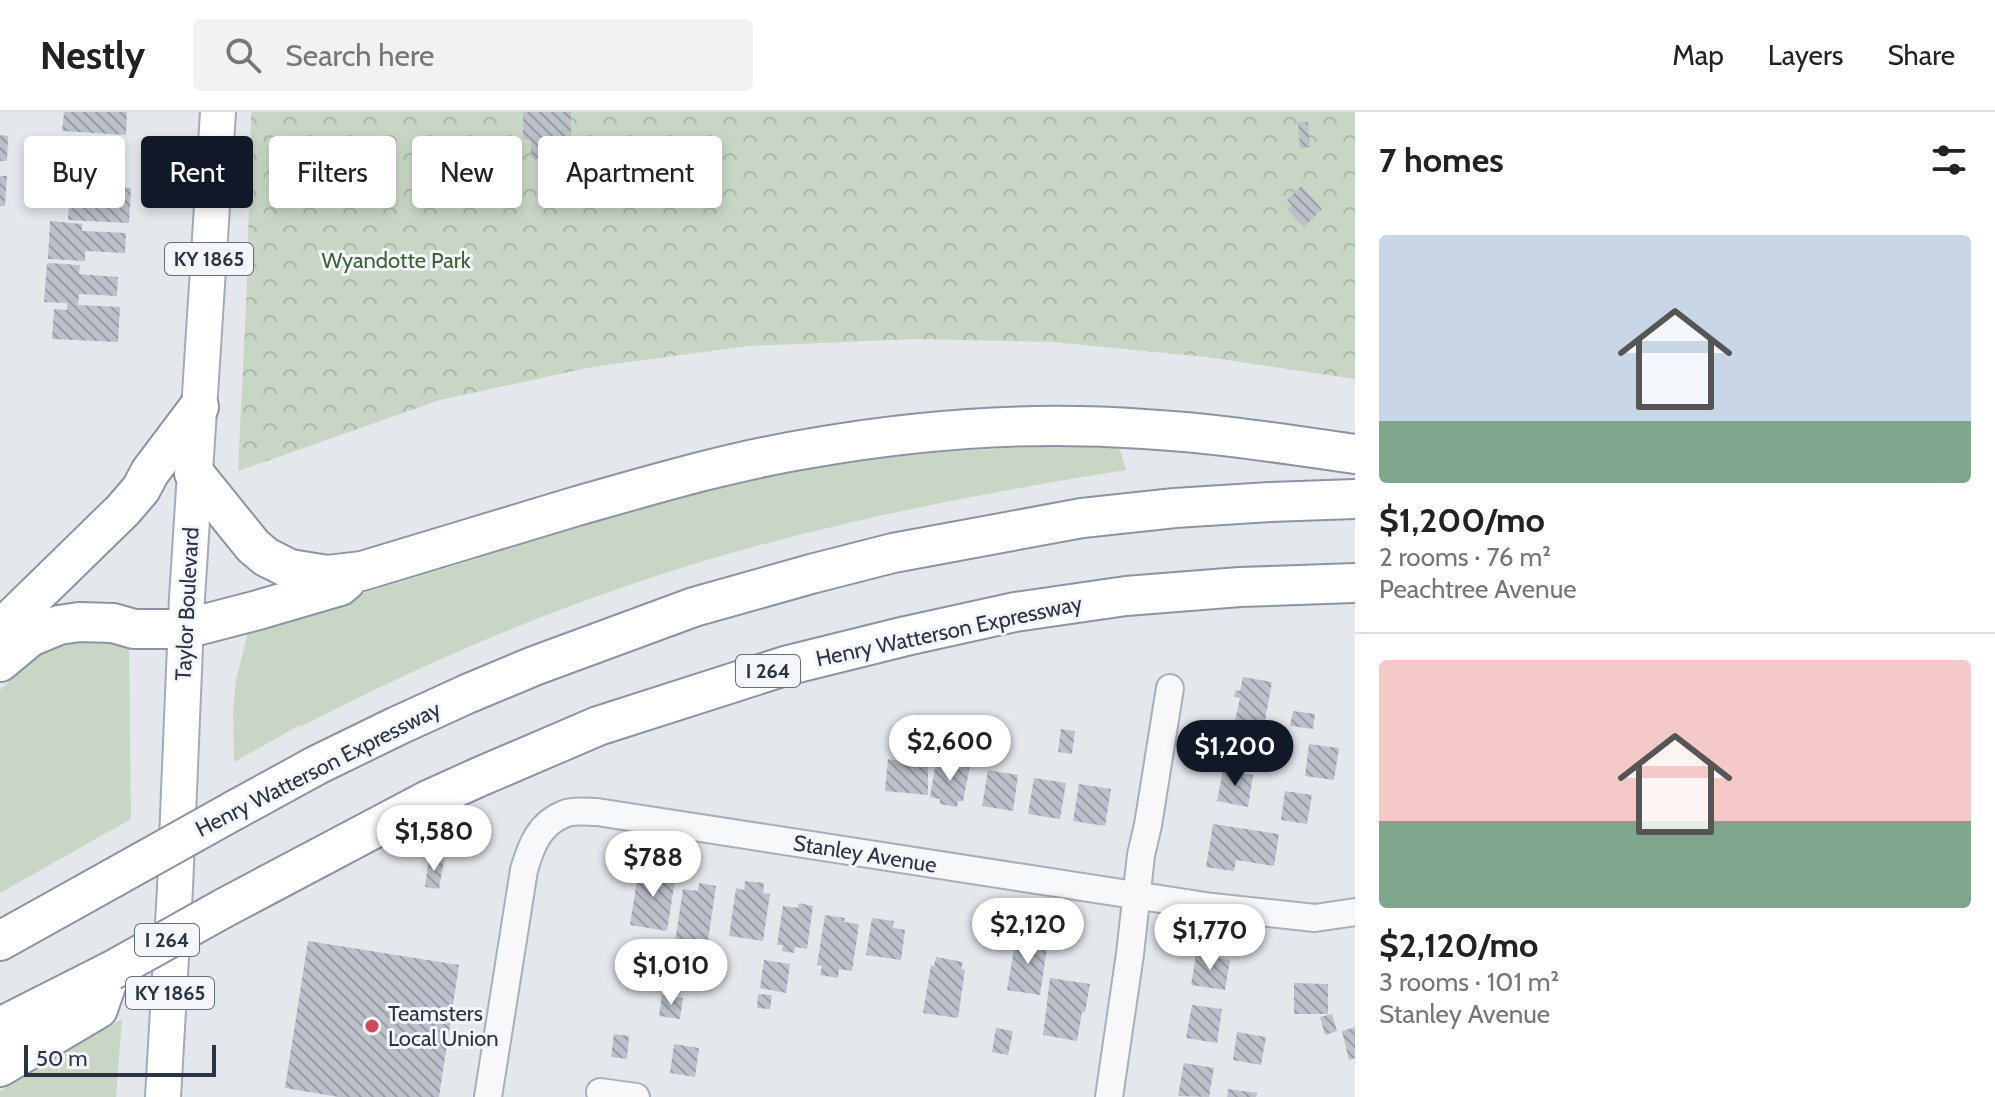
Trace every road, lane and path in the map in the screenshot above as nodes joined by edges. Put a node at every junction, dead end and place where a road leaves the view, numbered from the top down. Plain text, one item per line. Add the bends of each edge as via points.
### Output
1 (218, 112) edge
2 (199, 407) junction
3 (1355, 454) edge
4 (194, 473) junction
5 (1355, 499) edge
6 (362, 571) junction
7 (1355, 583) edge
8 (185, 629) junction
9 (0, 630) edge
10 (0, 662) edge
11 (1170, 688) dead end
12 (1136, 895) junction
13 (1355, 912) edge
14 (0, 941) edge
15 (111, 971) junction
16 (0, 1027) edge
17 (0, 1067) edge
18 (600, 1092) dead end
19 (163, 1097) edge
20 (488, 1097) edge
21 (636, 1097) edge
22 (1109, 1097) edge

1 - 2 main road, Taylor Boulevard / KY 1865
2 - 4 main road, Taylor Boulevard / KY 1865
2 - 9 highway via 123,510
3 - 6 highway via 1117,427 999,427 896,436 814,447 676,477
4 - 6 highway via 266,557 290,569 327,575
4 - 8 main road, Taylor Boulevard / KY 1865
5 - 14 highway, Henry Watterson Expressway, bridge via 1082,518 893,553 694,607 481,688 397,726
6 - 8 highway via 340,586
7 - 15 highway, Henry Watterson Expressway / I 264, bridge via 1126,596 1015,612 785,666 598,726 428,800
8 - 10 highway via 79,622 30,637
8 - 19 main road, Taylor Boulevard / KY 1865
11 - 12 street
12 - 13 street, Stanley Avenue via 1315,918
12 - 20 street, Stanley Avenue via 597,812 566,813 542,828 524,870
12 - 22 street
15 - 16 highway, Henry Watterson Expressway / I 264
15 - 17 highway via 98,1009
18 - 21 street

